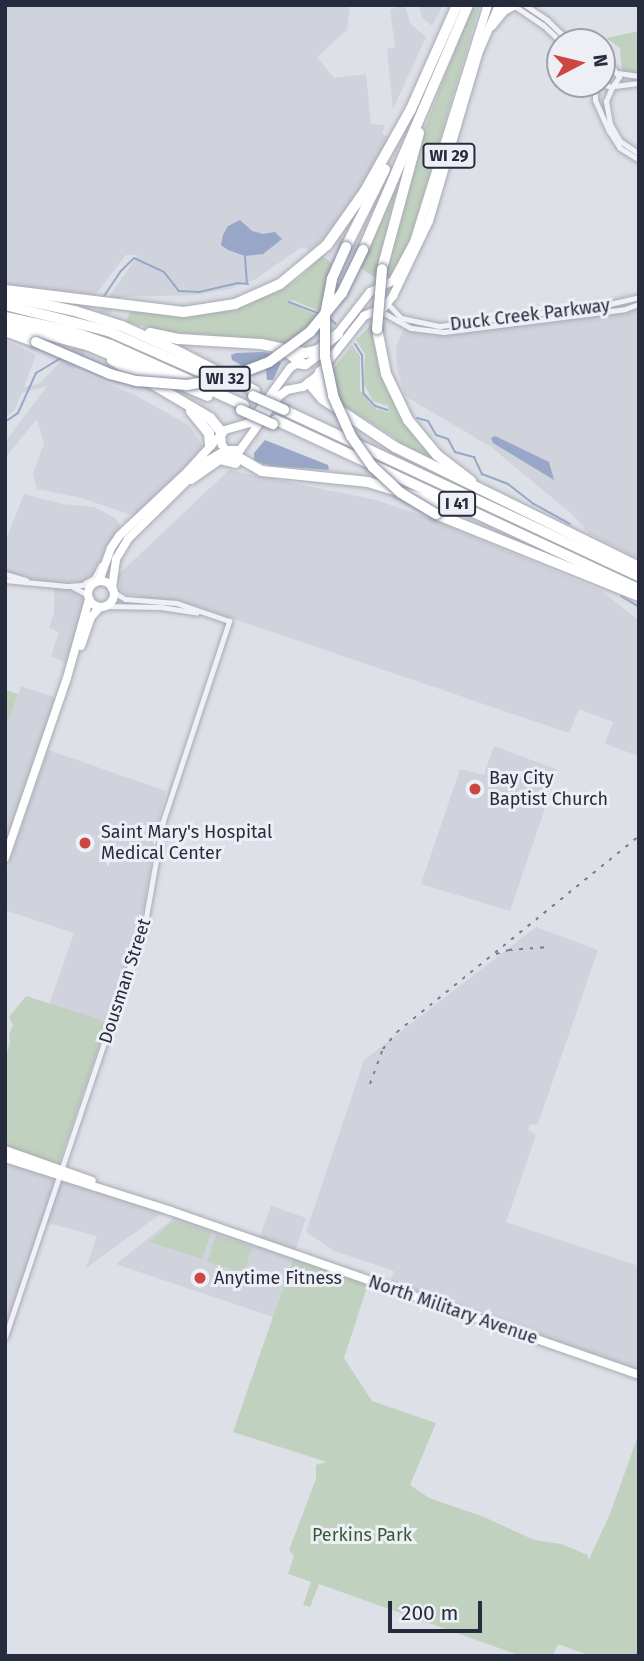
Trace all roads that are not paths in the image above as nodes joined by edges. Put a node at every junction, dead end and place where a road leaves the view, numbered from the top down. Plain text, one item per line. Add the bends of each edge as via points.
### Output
1 (457, 5) edge
2 (468, 5) edge
3 (485, 5) edge
4 (499, 5) edge
5 (525, 5) edge
6 (513, 6) edge
7 (546, 28) edge
8 (556, 28) edge
9 (446, 31) junction
10 (480, 37) junction
11 (445, 60) junction
12 (618, 74) joint
13 (639, 76) edge
14 (616, 79) edge
15 (639, 83) edge
16 (616, 87) edge
17 (595, 98) edge
18 (608, 98) edge
19 (639, 153) edge
20 (639, 160) edge
21 (380, 289) junction
22 (5, 290) edge
23 (5, 296) edge
24 (368, 297) junction
25 (639, 297) edge
26 (387, 302) junction
27 (5, 304) edge
28 (639, 304) edge
29 (377, 309) junction
30 (5, 317) edge
31 (79, 317) junction
32 (394, 321) junction
33 (5, 324) edge
34 (359, 324) junction
35 (120, 330) junction
36 (5, 331) edge
37 (338, 334) junction
38 (65, 336) junction
39 (268, 345) junction
40 (108, 351) junction
41 (305, 365) junction
42 (288, 371) junction
43 (320, 372) junction
44 (306, 383) junction
45 (181, 401) junction
46 (348, 415) junction
47 (233, 428) junction
48 (222, 434) junction
49 (244, 444) junction
50 (210, 445) junction
51 (228, 451) junction
52 (262, 471) junction
53 (191, 479) junction
54 (532, 516) junction
55 (119, 536) junction
56 (530, 539) junction
57 (639, 566) edge
58 (5, 574) edge
59 (639, 576) edge
60 (5, 580) edge
61 (29, 582) junction
62 (96, 583) junction
63 (67, 586) junction
64 (76, 586) junction
65 (639, 589) edge
66 (113, 590) junction
67 (639, 596) edge
68 (88, 597) junction
69 (103, 607) junction
70 (207, 614) junction
71 (67, 678) junction
72 (5, 858) edge
73 (5, 1150) edge
74 (5, 1158) edge
75 (61, 1173) junction
76 (5, 1336) edge
77 (639, 1375) edge

1 - 9 highway
2 - 11 highway, WI 32
3 - 10 main road, WI 29
4 - 10 main road, WI 29
5 - 8 street
6 - 7 street
6 - 10 main road
9 - 22 highway via 388,151 354,209 317,255 277,286 231,305 179,312
9 - 67 highway, bridge via 332,279 325,316 325,357 333,396 351,436 373,467 401,493 436,514
10 - 21 main road, WI 29 via 417,233 396,276
10 - 26 main road, WI 29 via 429,221
11 - 36 highway, WI 32, bridge via 338,299 310,331 269,362 228,378 187,385 137,381
11 - 54 highway, bridge via 411,158 382,269 377,329 381,357 393,391 425,442 461,474
12 - 13 street
12 - 14 street
15 - 16 street
17 - 20 street via 620,148
18 - 19 street via 610,124 621,141
21 - 24 main road via 372,290
21 - 26 main road
23 - 31 highway
24 - 29 main road via 369,305
24 - 37 main road
25 - 26 street, Duck Creek Parkway via 605,306 440,326 401,318
26 - 29 main road
27 - 31 highway, I 41
28 - 32 street, Duck Creek Parkway via 444,332
29 - 32 street
29 - 34 main road via 366,313
30 - 38 highway
31 - 35 highway, I 41
32 - 34 street via 372,316
33 - 38 highway
34 - 43 main road
35 - 39 highway
35 - 59 highway, I 41, bridge
37 - 39 highway via 309,353
37 - 41 main road via 321,355
38 - 40 highway
39 - 41 highway
40 - 45 highway
40 - 56 highway, I 41 via 335,448
41 - 42 main road via 293,365
41 - 44 main road via 311,372
42 - 44 main road via 289,382
42 - 47 main road via 253,420
43 - 44 main road
43 - 46 highway via 323,385
44 - 46 highway
44 - 49 main road via 279,396
45 - 48 highway via 214,421
45 - 50 highway via 205,427
46 - 54 highway via 415,458
47 - 48 main road
47 - 49 main road via 243,433
48 - 50 main road
48 - 51 main road via 220,442
49 - 51 main road via 237,452
50 - 55 main road
51 - 52 highway
51 - 53 main road via 212,457
52 - 53 highway via 220,459
52 - 56 highway via 379,485
53 - 66 main road via 121,549 113,570
54 - 57 highway
55 - 62 main road
55 - 64 street via 94,578
56 - 65 highway, I 41
58 - 61 street
60 - 61 street
61 - 63 street
62 - 64 street
62 - 66 main road
62 - 68 main road
63 - 64 street
63 - 68 street
66 - 69 main road via 112,601
66 - 70 street via 125,599 169,602
68 - 69 main road
68 - 71 main road
69 - 70 street via 161,607
69 - 71 main road via 91,617
70 - 75 street, Dousman Street via 229,621 163,821 146,917
71 - 72 main road
73 - 75 main road, North Military Avenue
74 - 75 main road, North Military Avenue
75 - 76 street, Dousman Street
75 - 77 main road, North Military Avenue

